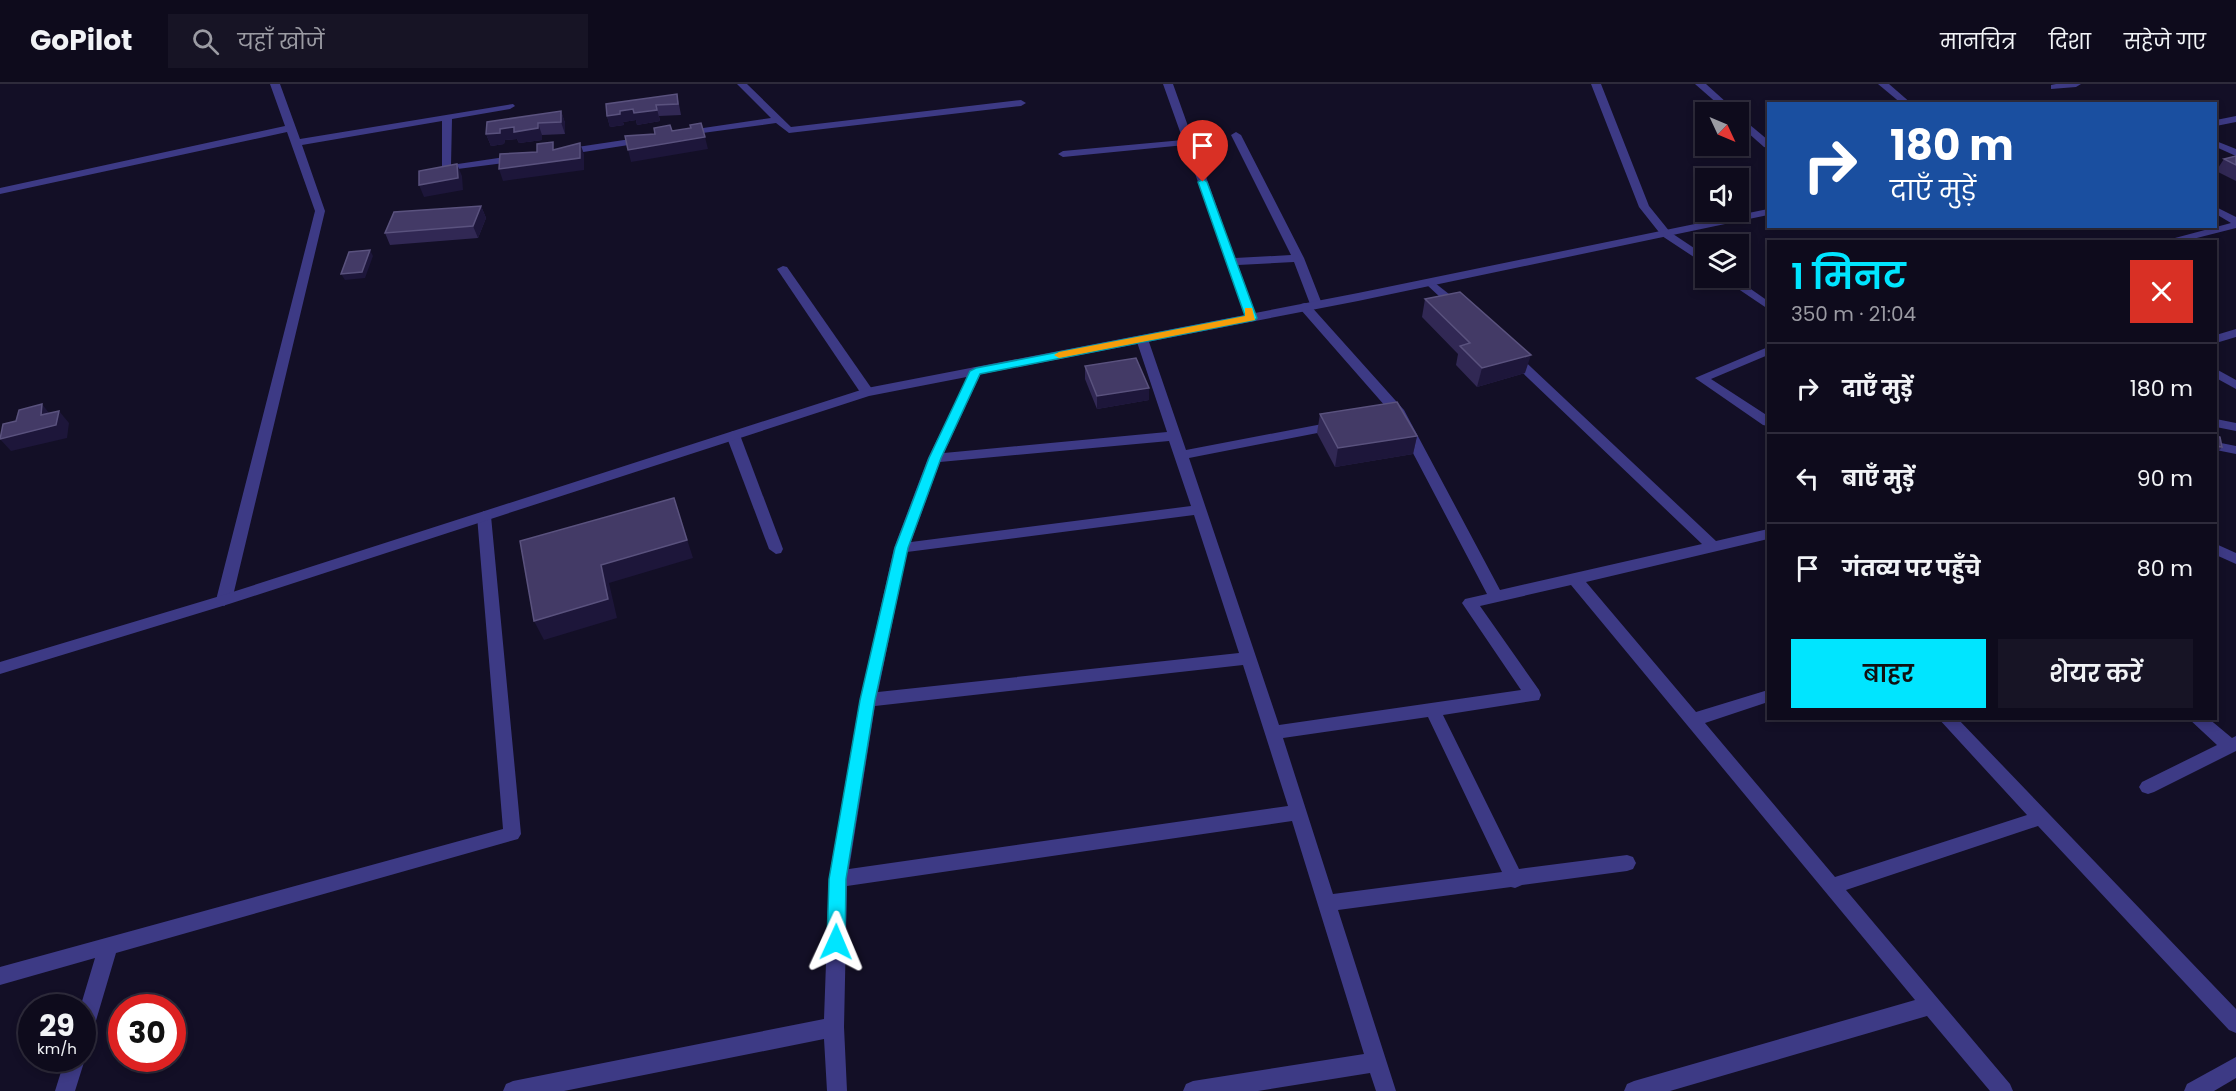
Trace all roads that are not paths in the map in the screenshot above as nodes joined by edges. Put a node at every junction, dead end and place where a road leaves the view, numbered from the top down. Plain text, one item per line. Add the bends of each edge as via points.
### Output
1 (275, 84) edge
2 (742, 84) edge
3 (1168, 84) edge
4 (1596, 84) edge
5 (1700, 84) edge
6 (1883, 84) edge
7 (2076, 84) edge
8 (2054, 87) dead end
9 (1721, 102) edge
10 (1906, 102) edge
11 (1021, 103) dead end
12 (510, 106) dead end
13 (447, 117) junction
14 (780, 119) junction
15 (2236, 119) edge
16 (2217, 123) edge
17 (290, 128) junction
18 (1749, 128) edge
19 (676, 135) edge
20 (1236, 135) dead end
21 (653, 138) edge
22 (1188, 142) junction
23 (296, 143) junction
24 (1767, 144) edge
25 (2217, 144) edge
26 (2236, 153) edge
27 (550, 154) edge
28 (1063, 154) dead end
29 (527, 157) edge
30 (0, 191) edge
31 (2217, 211) edge
32 (1767, 212) edge
33 (2236, 223) edge
34 (1666, 234) junction
35 (2172, 240) edge
36 (1695, 254) edge
37 (1298, 258) junction
38 (1231, 262) junction
39 (783, 269) dead end
40 (1430, 282) junction
41 (1742, 288) edge
42 (1767, 305) edge
43 (1311, 306) junction
44 (1251, 318) junction
45 (1472, 320) edge
46 (2236, 333) edge
47 (1142, 339) junction
48 (2217, 339) edge
49 (1497, 342) edge
50 (1767, 351) edge
51 (976, 371) junction
52 (2217, 374) edge
53 (2236, 385) edge
54 (867, 392) junction
55 (1767, 421) edge
56 (1353, 422) edge
57 (2217, 423) edge
58 (2236, 427) edge
59 (733, 435) junction
60 (1174, 436) junction
61 (2217, 446) edge
62 (2236, 450) edge
63 (1181, 455) junction
64 (935, 458) junction
65 (1199, 510) junction
66 (484, 516) junction
67 (1767, 534) edge
68 (1714, 547) junction
69 (902, 548) junction
70 (776, 549) dead end
71 (2217, 550) edge
72 (2236, 559) edge
73 (1575, 579) junction
74 (1496, 597) junction
75 (224, 600) junction
76 (1249, 658) junction
77 (0, 668) edge
78 (1767, 696) edge
79 (868, 700) junction
80 (1433, 710) junction
81 (1693, 720) junction
82 (1948, 720) edge
83 (2199, 720) edge
84 (1274, 732) junction
85 (2233, 744) edge
86 (2148, 787) dead end
87 (1299, 812) junction
88 (2040, 818) junction
89 (1628, 863) dead end
90 (838, 879) junction
91 (1515, 880) junction
92 (1832, 886) junction
93 (1327, 903) junction
94 (109, 945) junction
95 (0, 976) edge
96 (94, 994) edge
97 (1932, 1005) junction
98 (2236, 1023) edge
99 (834, 1027) junction
100 (1377, 1062) junction
101 (2236, 1067) edge
102 (71, 1072) edge
103 (65, 1091) edge
104 (513, 1091) edge
105 (837, 1091) edge
106 (1193, 1091) edge
107 (1386, 1091) edge
108 (1634, 1091) edge
109 (2003, 1091) edge
110 (2194, 1091) edge

1 - 17 street
2 - 14 street
3 - 22 street
4 - 34 street via 1644,207
5 - 9 street
6 - 10 street
7 - 8 street
11 - 14 street via 789,130
12 - 13 street
13 - 23 street
13 - 29 street via 446,169
14 - 19 street
15 - 16 street
17 - 23 street
17 - 30 street
18 - 24 street
20 - 37 street
21 - 27 street
22 - 28 street
22 - 38 street
23 - 75 street via 320,211
25 - 26 street
31 - 33 street
32 - 34 street
33 - 35 street
34 - 36 street
34 - 40 street
37 - 38 street
37 - 43 street
38 - 44 street
39 - 54 street
40 - 43 street
40 - 45 street
41 - 42 street
43 - 44 street
43 - 74 street via 1394,414
44 - 47 street
46 - 48 street
47 - 51 street
47 - 60 street
49 - 68 street
50 - 55 street via 1701,378
51 - 54 street
51 - 64 street
52 - 53 street
54 - 59 street
56 - 63 street
57 - 58 street
59 - 66 street
59 - 70 street
60 - 63 street
60 - 64 street
61 - 62 street
63 - 65 street
64 - 69 street
65 - 69 street
65 - 76 street
66 - 75 street
66 - 94 street via 512,834
67 - 68 street
68 - 73 street
69 - 79 street
71 - 72 street
73 - 74 street
73 - 81 street
74 - 80 street via 1470,603 1533,695
75 - 77 street
76 - 79 street
76 - 84 street
78 - 81 street
79 - 90 street
80 - 84 street
80 - 91 street
81 - 92 street
82 - 88 street
83 - 85 street
84 - 87 street
85 - 86 street
87 - 90 street
87 - 93 street
88 - 92 street
88 - 98 street
89 - 91 street
90 - 99 street
91 - 93 street
92 - 97 street
93 - 100 street
94 - 95 street
94 - 96 street
97 - 108 street
97 - 109 street
99 - 104 street
99 - 105 street
100 - 106 street
100 - 107 street
101 - 110 street
102 - 103 street

